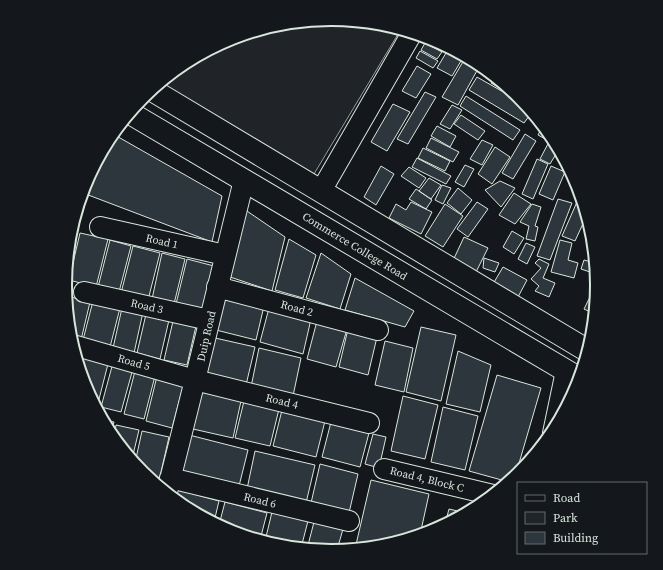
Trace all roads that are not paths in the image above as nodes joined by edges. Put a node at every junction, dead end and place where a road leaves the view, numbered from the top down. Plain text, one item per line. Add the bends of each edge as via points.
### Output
1 (409, 38) edge
2 (157, 93) edge
3 (135, 116) edge
4 (244, 180) junction
5 (321, 191) junction
6 (100, 227) dead end
7 (225, 255) junction
8 (217, 287) junction
9 (84, 292) dead end
10 (209, 320) junction
11 (378, 330) dead end
12 (80, 347) edge
13 (583, 348) edge
14 (573, 375) edge
15 (195, 380) junction
16 (566, 396) edge
17 (369, 423) dead end
18 (384, 468) dead end
19 (169, 485) edge
20 (485, 493) edge
21 (349, 521) dead end

1 - 5 street
2 - 5 street
3 - 4 street, Commerce College Road
4 - 7 street, Duip Road
4 - 14 street, Commerce College Road
5 - 13 street
6 - 7 street, Road 1
7 - 8 street, Duip Road
8 - 10 street, Duip Road
8 - 11 street, Road 2
9 - 10 street, Road 3
10 - 15 street, Duip Road
12 - 15 street, Road 5
14 - 16 street
15 - 17 street, Road 4
15 - 19 street, Duip Road
18 - 20 street, Road 4, Block C
19 - 21 street, Road 6

